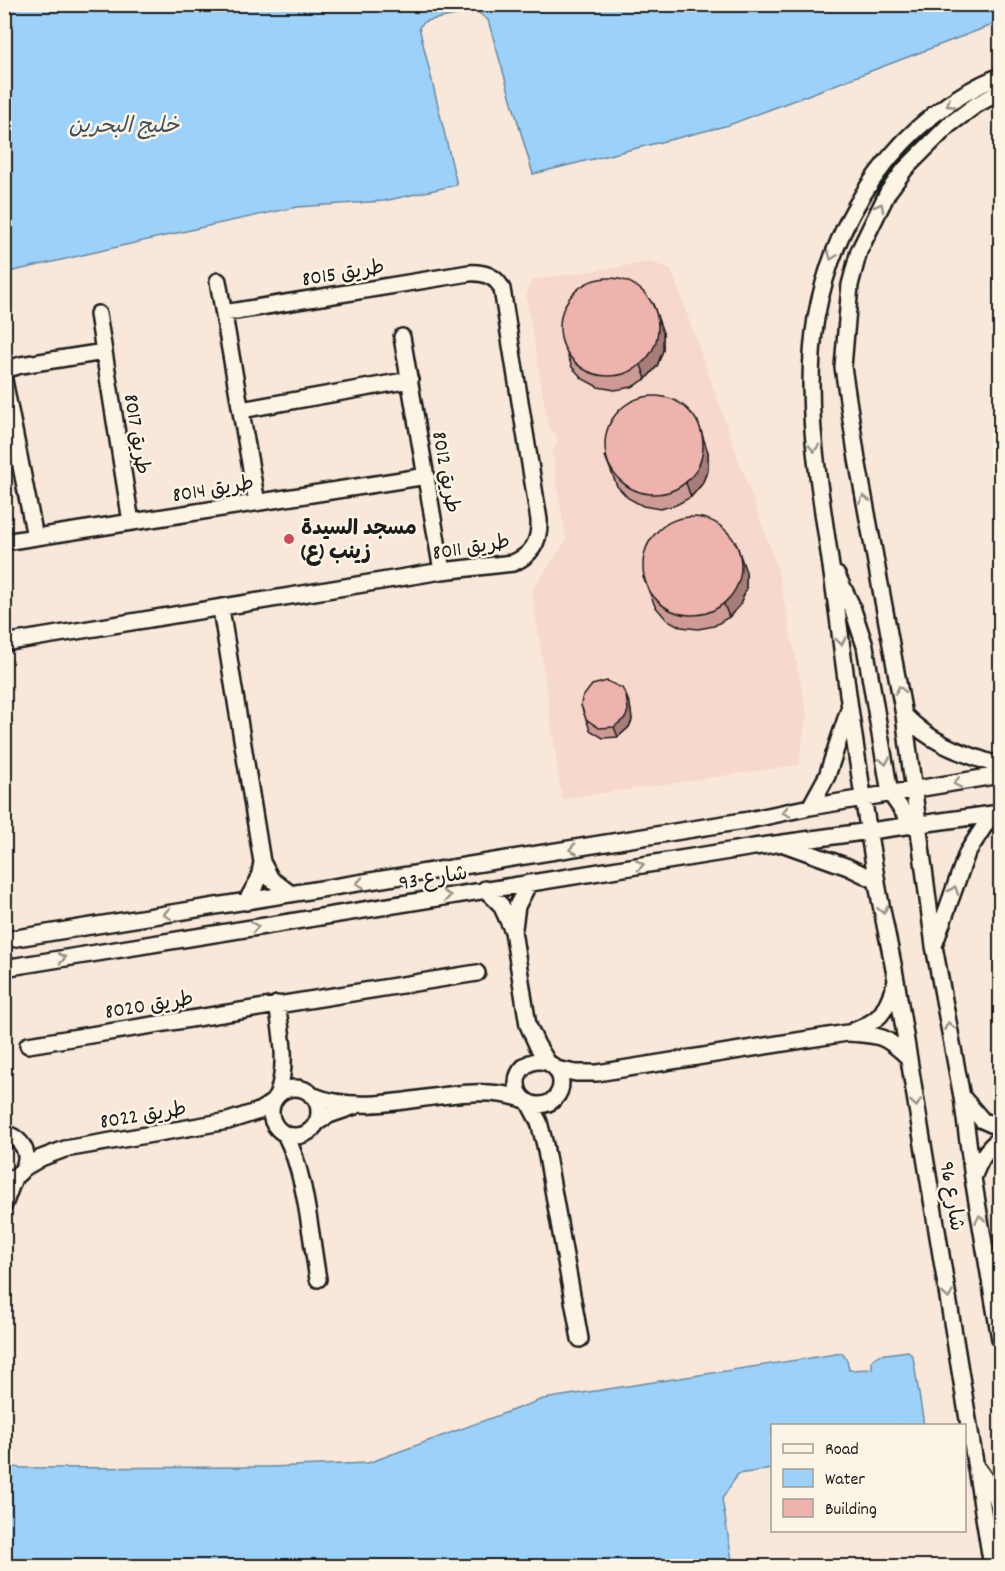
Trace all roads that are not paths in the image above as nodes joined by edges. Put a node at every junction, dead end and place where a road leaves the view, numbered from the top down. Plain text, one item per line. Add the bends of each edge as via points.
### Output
1 (1000, 76) edge
2 (1000, 92) edge
3 (469, 273) joint
4 (218, 281) dead end
5 (224, 313) junction
6 (98, 315) dead end
7 (402, 337) dead end
8 (104, 352) junction
9 (4, 370) edge
10 (4, 380) edge
11 (410, 380) junction
12 (241, 410) junction
13 (427, 476) junction
14 (256, 502) junction
15 (131, 522) junction
16 (35, 537) junction
17 (4, 542) edge
18 (831, 565) junction
19 (442, 571) junction
20 (221, 609) junction
21 (4, 644) edge
22 (850, 706) junction
23 (904, 715) junction
24 (1000, 766) edge
25 (1000, 775) edge
26 (914, 790) junction
27 (890, 793) junction
28 (864, 797) junction
29 (810, 807) junction
30 (996, 814) edge
31 (920, 825) junction
32 (869, 832) junction
33 (781, 843) junction
34 (262, 862) junction
35 (877, 881) junction
36 (529, 883) junction
37 (484, 890) junction
38 (291, 894) junction
39 (246, 902) junction
40 (513, 932) junction
41 (4, 940) edge
42 (934, 946) junction
43 (4, 968) edge
44 (477, 973) dead end
45 (897, 982) junction
46 (277, 1004) junction
47 (528, 1025) junction
48 (848, 1033) junction
49 (28, 1045) dead end
50 (285, 1055) junction
51 (909, 1058) junction
52 (552, 1066) junction
53 (520, 1070) junction
54 (597, 1073) junction
55 (307, 1093) junction
56 (469, 1093) junction
57 (557, 1096) junction
58 (962, 1097) junction
59 (275, 1099) junction
60 (526, 1101) junction
61 (358, 1105) junction
62 (4, 1121) edge
63 (228, 1121) junction
64 (311, 1128) junction
65 (1000, 1128) edge
66 (282, 1132) junction
67 (12, 1136) edge
68 (1000, 1139) edge
69 (545, 1145) junction
70 (65, 1149) junction
71 (14, 1176) edge
72 (973, 1178) junction
73 (300, 1179) junction
74 (4, 1205) edge
75 (318, 1278) dead end
76 (580, 1339) dead end
77 (1000, 1339) edge
78 (976, 1467) junction
79 (1000, 1509) edge
80 (992, 1566) edge

1 -> 18 street, شارع 96 via 938,112 886,160 846,221 826,274 816,319 812,401 814,454
23 -> 2 street, شارع 96 via 846,387 844,357 850,285 874,218 905,169 949,125
3 - 5 street, طريق 8015
3 - 19 street, طريق 8011 via 490,276 502,289 540,531 531,552 523,559
4 - 5 street
5 - 12 street
6 - 8 street, طريق 8017
7 - 11 street, طريق 8012
8 - 9 street
8 - 15 street, طريق 8017
10 - 16 street
11 - 12 street
11 - 13 street, طريق 8012
12 - 14 street
13 - 14 street, طريق 8014
13 - 19 street, طريق 8012
14 - 15 street, طريق 8014
15 - 16 street, طريق 8014
16 - 17 street, طريق 8014
18 -> 22 street, شارع 96
18 -> 27 street via 851,604 865,646
19 - 20 street, طريق 8011
20 - 21 street, طريق 8011
20 - 34 street
22 - 28 street, شارع 96
22 - 29 street via 826,776
23 - 24 street via 940,744
23 - 26 street, شارع 96
25 -> 26 street, شارع 93
26 - 27 street, شارع 93
26 - 31 street, شارع 96
27 - 28 street, شارع 93
27 - 31 street via 904,813
28 - 29 street, شارع 93
28 - 32 street, شارع 96
29 -> 38 street, شارع 93
30 - 31 street, شارع 93
42 -> 30 street via 967,853 982,827
31 - 32 street, شارع 93
31 - 42 street, شارع 96
32 - 33 street, شارع 93
32 - 35 street, شارع 96
33 - 35 street
36 -> 33 street, شارع 93
34 - 38 street via 271,879
34 - 39 street via 256,887
35 -> 45 street, شارع 96
36 - 37 street, شارع 93
36 - 40 street via 517,906
37 - 40 street via 501,905
43 -> 37 street, شارع 93
38 - 39 street, شارع 93
39 -> 41 street, شارع 93
40 - 47 street
58 -> 42 street, شارع 96
44 - 46 street, طريق 8020
45 - 48 street via 877,1020
45 - 51 street, شارع 96
46 - 49 street, طريق 8020
46 - 50 street
47 - 52 street
47 - 53 street
48 - 51 street via 879,1035
48 - 54 street
50 - 55 street
50 - 59 street
51 -> 78 street, شارع 96
52 - 53 street via 534,1061
52 - 54 street via 576,1073
52 - 57 street via 561,1085
53 - 56 street via 496,1085
53 - 60 street via 517,1087
54 - 57 street
55 - 59 street via 289,1089
55 - 61 street via 332,1102
55 - 64 street via 318,1108
56 - 60 street via 498,1093
56 - 61 street
57 - 60 street via 540,1106
57 - 69 street via 549,1115
58 - 65 street via 982,1120
58 - 72 street, شارع 96
59 - 63 street, طريق 8022 via 259,1111
59 - 66 street via 272,1117
60 - 69 street via 539,1122
61 - 64 street via 329,1115
62 - 67 street
63 - 66 street, طريق 8022 via 255,1123
63 - 70 street, طريق 8022
64 - 66 street via 299,1136
64 - 73 street
66 - 73 street
67 - 70 street, طريق 8022 via 36,1146
67 - 71 street via 26,1153
68 - 72 street via 985,1153
69 - 76 street
70 - 71 street, طريق 8022 via 41,1158
71 - 74 street
77 -> 72 street, شارع 96
73 - 75 street
78 - 79 street via 995,1494
78 - 80 street, شارع 96

